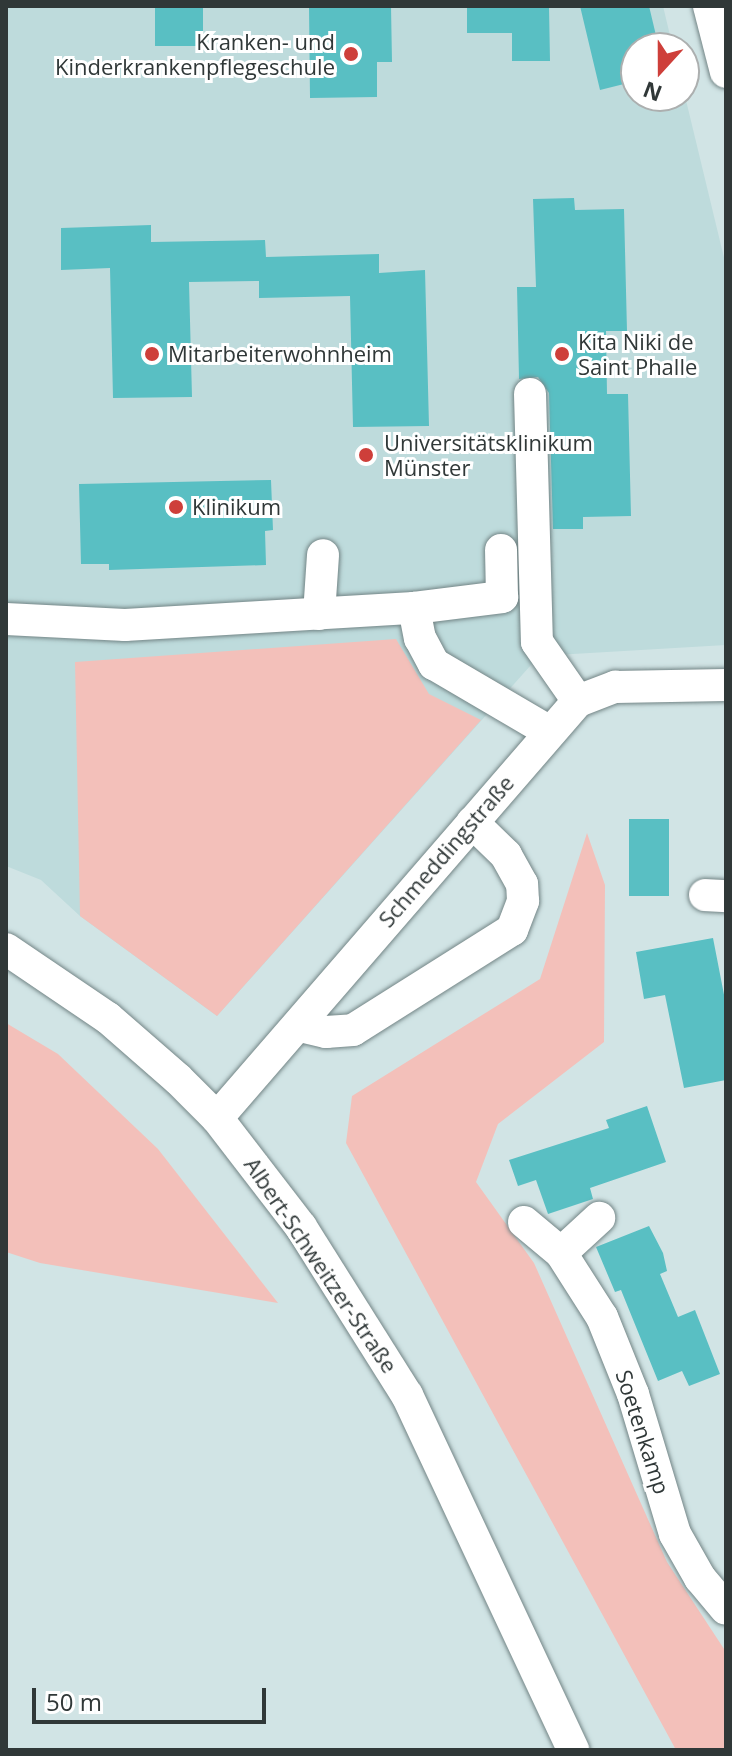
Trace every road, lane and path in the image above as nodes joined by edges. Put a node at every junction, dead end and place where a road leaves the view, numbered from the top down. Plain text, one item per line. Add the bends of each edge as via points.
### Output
1 (709, 6) edge
2 (726, 72) edge
3 (530, 394) dead end
4 (501, 550) dead end
5 (323, 555) dead end
6 (414, 608) junction
7 (319, 614) junction
8 (6, 619) edge
9 (726, 685) edge
10 (578, 701) junction
11 (548, 731) junction
12 (472, 822) junction
13 (6, 949) edge
14 (300, 1026) junction
15 (217, 1118) junction
16 (599, 1218) dead end
17 (524, 1222) dead end
18 (561, 1253) junction
19 (726, 1609) edge
20 (573, 1750) edge

1 - 2 street
3 - 10 street via 537,642
4 - 6 street via 502,597
5 - 7 street
6 - 7 street
6 - 11 street via 420,638 434,664
7 - 8 street via 125,625
9 - 10 street, Schmeddingstraße via 615,687
10 - 11 street, Schmeddingstraße
11 - 12 street, Schmeddingstraße
12 - 14 street, Schmeddingstraße
12 - 14 street via 506,855 522,884 521,909 512,930 353,1030 326,1032
13 - 15 street, Albert-Schweitzer-Straße via 108,1018
14 - 15 street, Schmeddingstraße
15 - 20 street, Albert-Schweitzer-Straße via 301,1227 383,1349
16 - 18 street
17 - 18 street, Soetenkamp
18 - 19 street, Soetenkamp via 602,1317 633,1394 675,1534 700,1578

